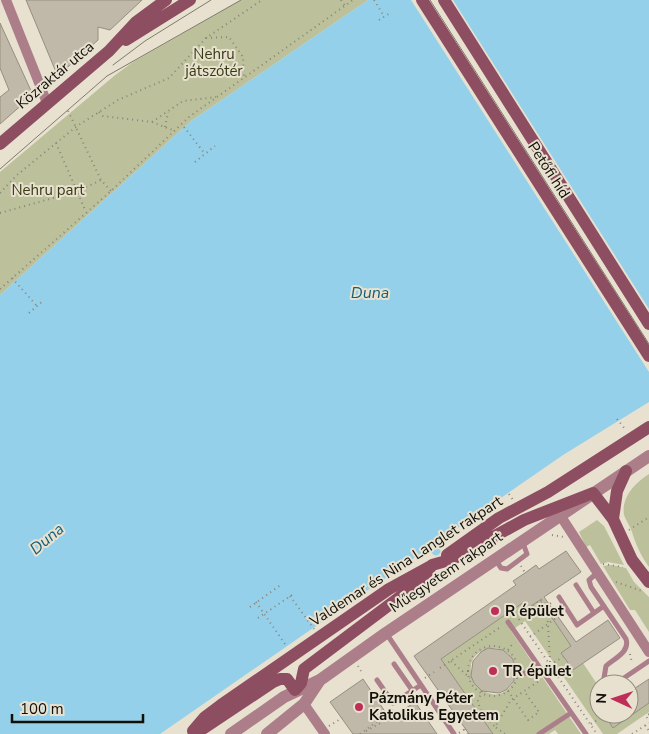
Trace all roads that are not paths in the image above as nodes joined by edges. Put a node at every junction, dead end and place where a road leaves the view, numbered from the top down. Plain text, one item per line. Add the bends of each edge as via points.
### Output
1 (6, 0) edge
2 (167, 0) edge
3 (422, 0) edge
4 (444, 0) edge
5 (187, 2) edge
6 (109, 51) junction
7 (47, 103) junction
8 (0, 144) edge
9 (649, 324) edge
10 (649, 356) edge
11 (649, 427) edge
12 (649, 456) edge
13 (626, 471) junction
14 (592, 493) junction
15 (560, 515) junction
16 (614, 519) junction
17 (432, 565) junction
18 (598, 573) junction
19 (576, 585) dead end
20 (647, 586) edge
21 (559, 597) dead end
22 (604, 606) junction
23 (594, 613) junction
24 (508, 622) road end
25 (386, 633) junction
26 (649, 652) edge
27 (649, 661) edge
28 (394, 664) dead end
29 (518, 673) road end
30 (545, 675) junction
31 (320, 680) junction
32 (377, 680) dead end
33 (420, 683) junction
34 (295, 690) junction
35 (412, 690) junction
36 (304, 704) junction
37 (571, 713) junction
38 (249, 728) edge
39 (189, 734) edge
40 (195, 734) edge
41 (231, 734) edge
42 (267, 734) edge
43 (325, 734) edge
44 (454, 734) edge
45 (539, 734) edge
46 (586, 734) edge

1 - 7 street
2 - 5 lane via 169,9
2 - 6 main road, Közraktár utca via 136,22
3 - 10 main road, Petőfi híd
4 - 9 main road, Petőfi híd
5 - 6 main road, Közraktár utca
6 - 7 main road, Közraktár utca
7 - 8 main road, Közraktár utca
11 - 17 main road, Valdemar és Nina Langlet rakpart via 548,492 499,518
12 - 13 street, Műegyetem rakpart
13 - 14 street, Műegyetem rakpart
13 - 16 main road via 617,491
14 - 15 street, Műegyetem rakpart
14 - 16 main road
14 - 17 main road via 524,520 453,559
15 - 18 street
15 - 25 street, Műegyetem rakpart
16 - 20 main road
17 - 34 main road via 421,581 304,668 301,683
17 - 39 main road, Valdemar és Nina Langlet rakpart via 389,589 237,694 205,717
18 - 22 lane via 589,582
18 - 26 street
19 - 23 lane
21 - 23 lane via 577,625
22 - 23 lane
22 - 27 lane via 626,639 627,648 606,666 604,678 612,683 618,682
24 - 30 lane
25 - 31 street, Műegyetem rakpart
25 - 33 lane
28 - 35 lane
29 - 30 lane
30 - 37 lane
31 - 34 street, Műegyetem rakpart
31 - 36 street, Műegyetem rakpart
32 - 35 lane via 393,703
33 - 35 lane
33 - 44 lane
34 - 36 street
34 - 38 street, Műegyetem rakpart
34 - 40 main road via 287,680 273,682
36 - 42 street, Műegyetem rakpart
36 - 43 street
37 - 45 lane
37 - 46 lane
38 - 41 street, Műegyetem rakpart

